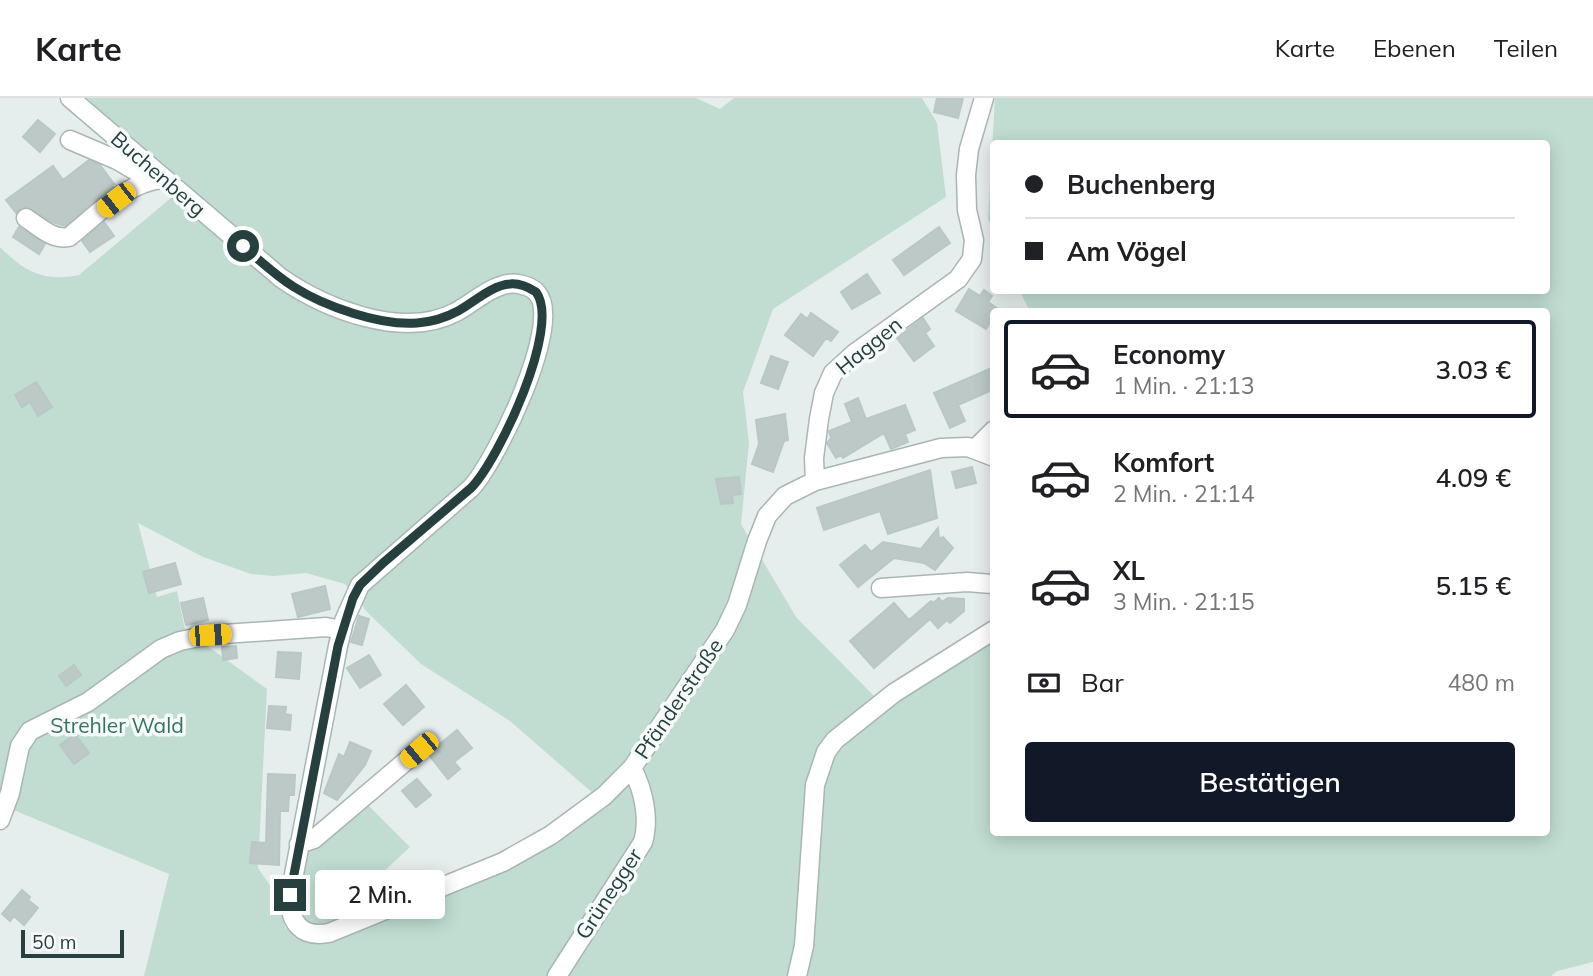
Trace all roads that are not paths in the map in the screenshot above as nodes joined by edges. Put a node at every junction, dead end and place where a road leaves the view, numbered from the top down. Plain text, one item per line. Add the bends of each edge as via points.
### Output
1 (70, 98) edge
2 (985, 98) edge
3 (70, 140) dead end
4 (157, 180) junction
5 (26, 218) dead end
6 (990, 434) edge
7 (976, 448) junction
8 (990, 455) edge
9 (815, 481) junction
10 (990, 584) edge
11 (881, 588) dead end
12 (342, 630) junction
13 (990, 633) edge
14 (419, 750) dead end
15 (632, 768) junction
16 (0, 820) edge
17 (299, 844) junction
18 (557, 976) edge
19 (797, 976) edge

1 - 4 street, Buchenberg
2 - 9 street, Haggen via 966,175 972,259 958,279 855,353 831,376 818,426
3 - 4 street
4 - 5 street via 130,189 69,237 52,236
4 - 12 street, Buchenberg via 295,288 367,317 396,323 436,320 512,284 539,295 538,353 497,449 478,481 360,585
6 - 7 street
7 - 8 street, Pfänderstraße
7 - 9 street, Pfänderstraße via 941,448
9 - 15 street, Pfänderstraße via 785,496 767,516 725,630
10 - 11 street
12 - 16 street via 326,627 210,635 161,649 88,702 35,727 26,736
12 - 17 street
13 - 19 street via 894,693 826,752 815,785 804,946
14 - 17 street via 314,839
15 - 17 street, Pfänderstraße via 604,796 551,835 503,862 329,933 310,933 296,923 290,908
15 - 18 street, Grünegger via 644,808 643,842

